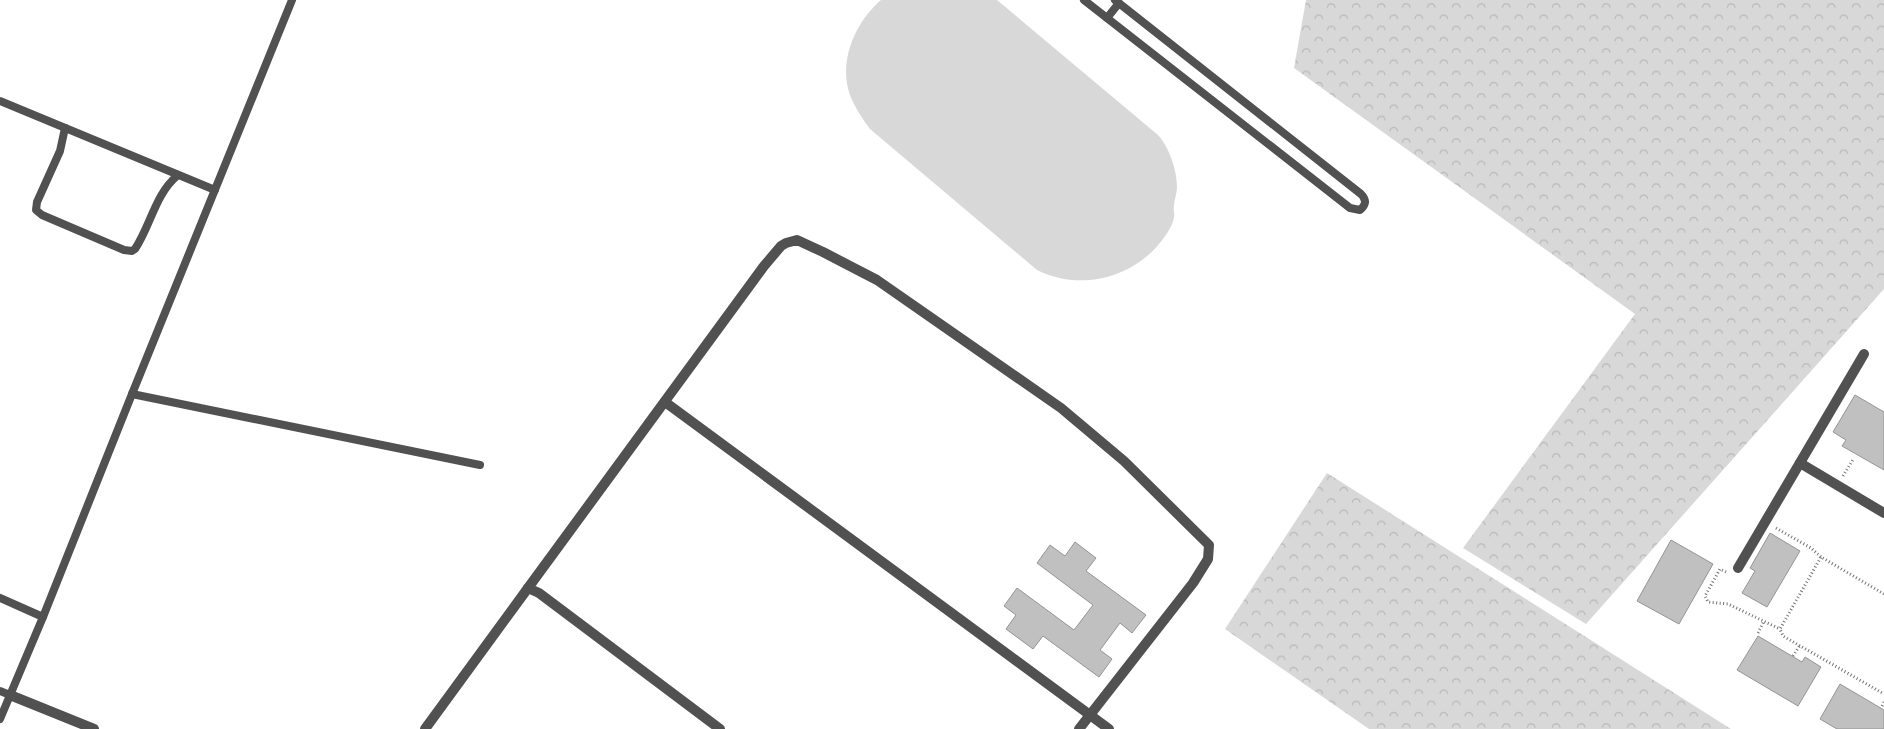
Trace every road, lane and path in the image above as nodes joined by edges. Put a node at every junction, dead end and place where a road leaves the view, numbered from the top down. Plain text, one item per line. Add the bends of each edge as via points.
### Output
1 (292, 0) edge
2 (1084, 0) edge
3 (1117, 2) edge
4 (1107, 18) junction
5 (0, 101) edge
6 (65, 128) junction
7 (178, 176) junction
8 (215, 190) junction
9 (1864, 354) dead end
10 (132, 394) junction
11 (665, 402) junction
12 (1854, 458) dead end
13 (1800, 464) junction
14 (480, 465) dead end
15 (1838, 486) junction
16 (1884, 513) edge
17 (1766, 520) junction
18 (1822, 558) junction
19 (1738, 568) joint
20 (528, 588) junction
21 (1883, 592) edge
22 (0, 598) edge
23 (43, 617) junction
24 (1764, 621) junction
25 (1780, 629) junction
26 (1758, 633) dead end
27 (1800, 645) junction
28 (1794, 656) dead end
29 (0, 691) edge
30 (1884, 694) edge
31 (10, 695) junction
32 (1090, 714) junction
33 (0, 719) edge
34 (94, 729) edge
35 (425, 729) edge
36 (720, 729) edge
37 (1079, 729) edge
38 (1109, 729) edge

1 - 8 lane
2 - 4 lane
3 - 4 lane
3 - 4 lane via 1365,197 1364,207 1360,210 1350,208
5 - 6 lane
6 - 7 lane
6 - 7 lane via 60,151 36,210 124,250 135,249 161,195
7 - 8 lane
8 - 10 lane
9 - 13 street
10 - 14 lane
10 - 23 lane
11 - 20 street
11 - 32 street
11 - 32 street via 776,252 786,243 797,240 877,280 1032,387 1124,461 1206,540 1210,548 1208,559 1194,583
12 - 15 path
13 - 15 street
13 - 17 street
15 - 16 street
17 - 18 path
17 - 19 street
18 - 21 path
18 - 25 path
19 - 24 path via 1733,576 1720,569 1705,596 1708,602 1728,604
20 - 35 street
20 - 36 street
22 - 23 lane
23 - 31 lane
24 - 25 path
24 - 26 path
25 - 27 path via 1784,636
27 - 28 path
27 - 30 path
29 - 31 lane
31 - 33 lane
31 - 34 street
32 - 37 street
32 - 38 street

